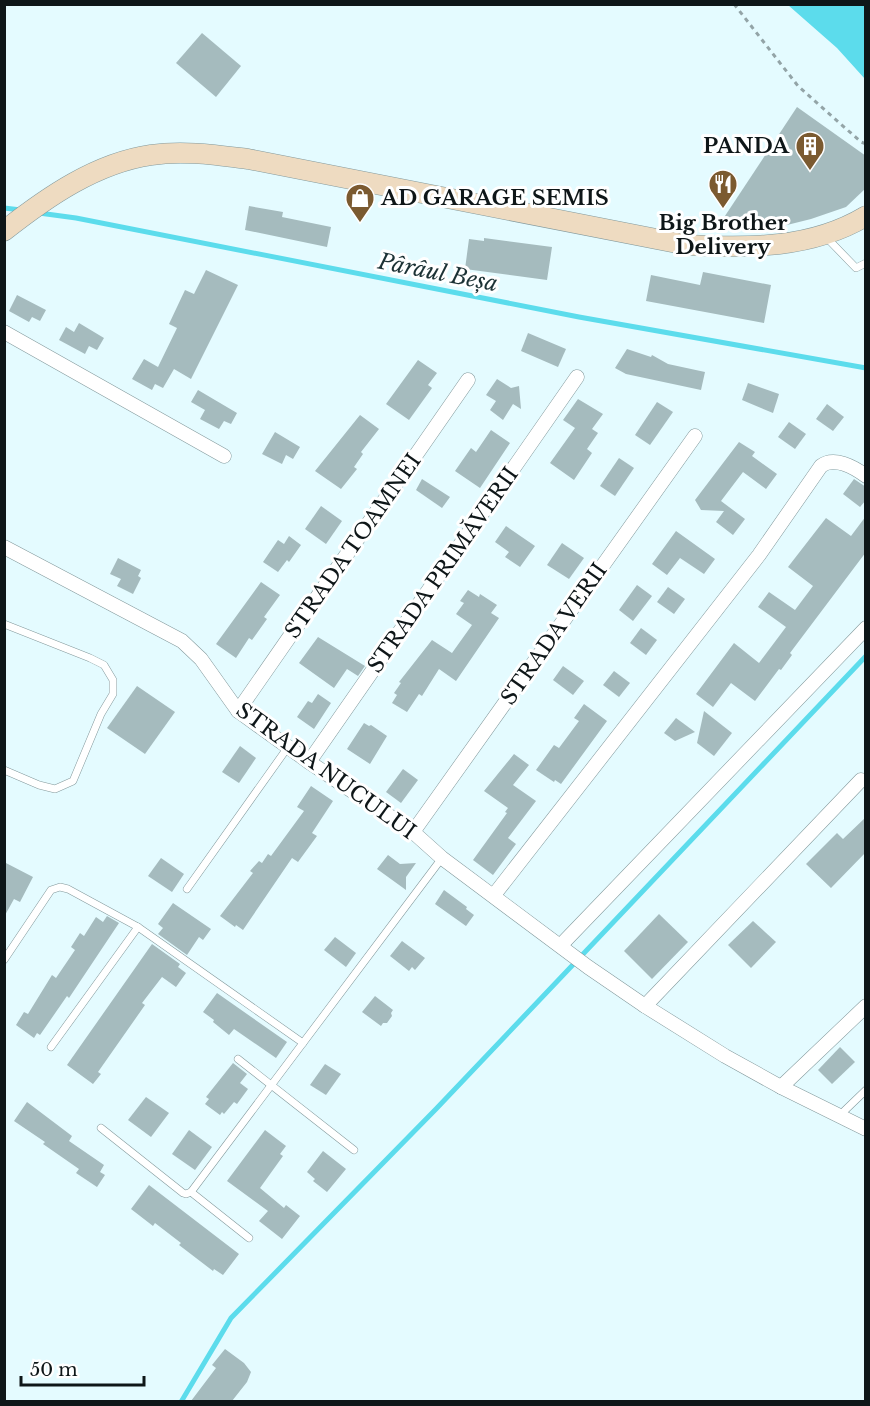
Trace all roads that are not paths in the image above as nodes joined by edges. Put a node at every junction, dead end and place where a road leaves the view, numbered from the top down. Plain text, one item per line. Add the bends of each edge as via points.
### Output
1 (866, 216) edge
2 (4, 231) edge
3 (825, 236) junction
4 (866, 263) edge
5 (4, 332) edge
6 (577, 377) dead end
7 (468, 381) dead end
8 (695, 436) dead end
9 (224, 456) dead end
10 (866, 476) edge
11 (4, 548) edge
12 (4, 624) edge
13 (866, 628) edge
14 (238, 711) junction
15 (288, 747) junction
16 (309, 762) junction
17 (4, 770) edge
18 (861, 780) dead end
19 (413, 832) junction
20 (442, 858) junction
21 (187, 889) dead end
22 (494, 895) junction
23 (138, 927) junction
24 (565, 949) junction
25 (4, 960) edge
26 (645, 1006) junction
27 (866, 1006) edge
28 (303, 1043) junction
29 (51, 1047) dead end
30 (238, 1059) dead end
31 (272, 1084) junction
32 (780, 1087) junction
33 (866, 1090) edge
34 (839, 1116) junction
35 (100, 1128) dead end
36 (866, 1129) edge
37 (354, 1150) dead end
38 (191, 1192) junction
39 (249, 1238) dead end

1 - 3 main road
2 - 3 main road via 83,178 116,164 151,155 196,153 248,159 687,246 744,248
3 - 4 lane via 856,268
5 - 9 street
6 - 16 street, STRADA PRIMĂVERII
7 - 14 street, STRADA TOAMNEI
8 - 19 street, STRADA VERII
10 - 22 street via 839,463 821,466 759,555
11 - 14 street, STRADA NUCULUI via 182,641 201,659
12 - 17 lane via 104,665 113,680 113,694 73,781 55,789
13 - 24 street
14 - 15 street, STRADA NUCULUI
15 - 16 street, STRADA NUCULUI
15 - 21 lane
16 - 19 street, STRADA NUCULUI
18 - 26 street
19 - 20 street, STRADA NUCULUI
20 - 22 street, STRADA NUCULUI
20 - 28 lane
22 - 24 street, STRADA NUCULUI
23 - 25 lane via 68,889 55,888
23 - 28 lane
23 - 29 lane
24 - 26 street, STRADA NUCULUI
26 - 32 street, STRADA NUCULUI
27 - 32 street
28 - 31 lane
30 - 31 lane
31 - 37 lane
31 - 38 lane
32 - 34 street, STRADA NUCULUI
33 - 34 lane
34 - 36 street, STRADA NUCULUI
35 - 38 lane via 183,1193
38 - 39 lane

